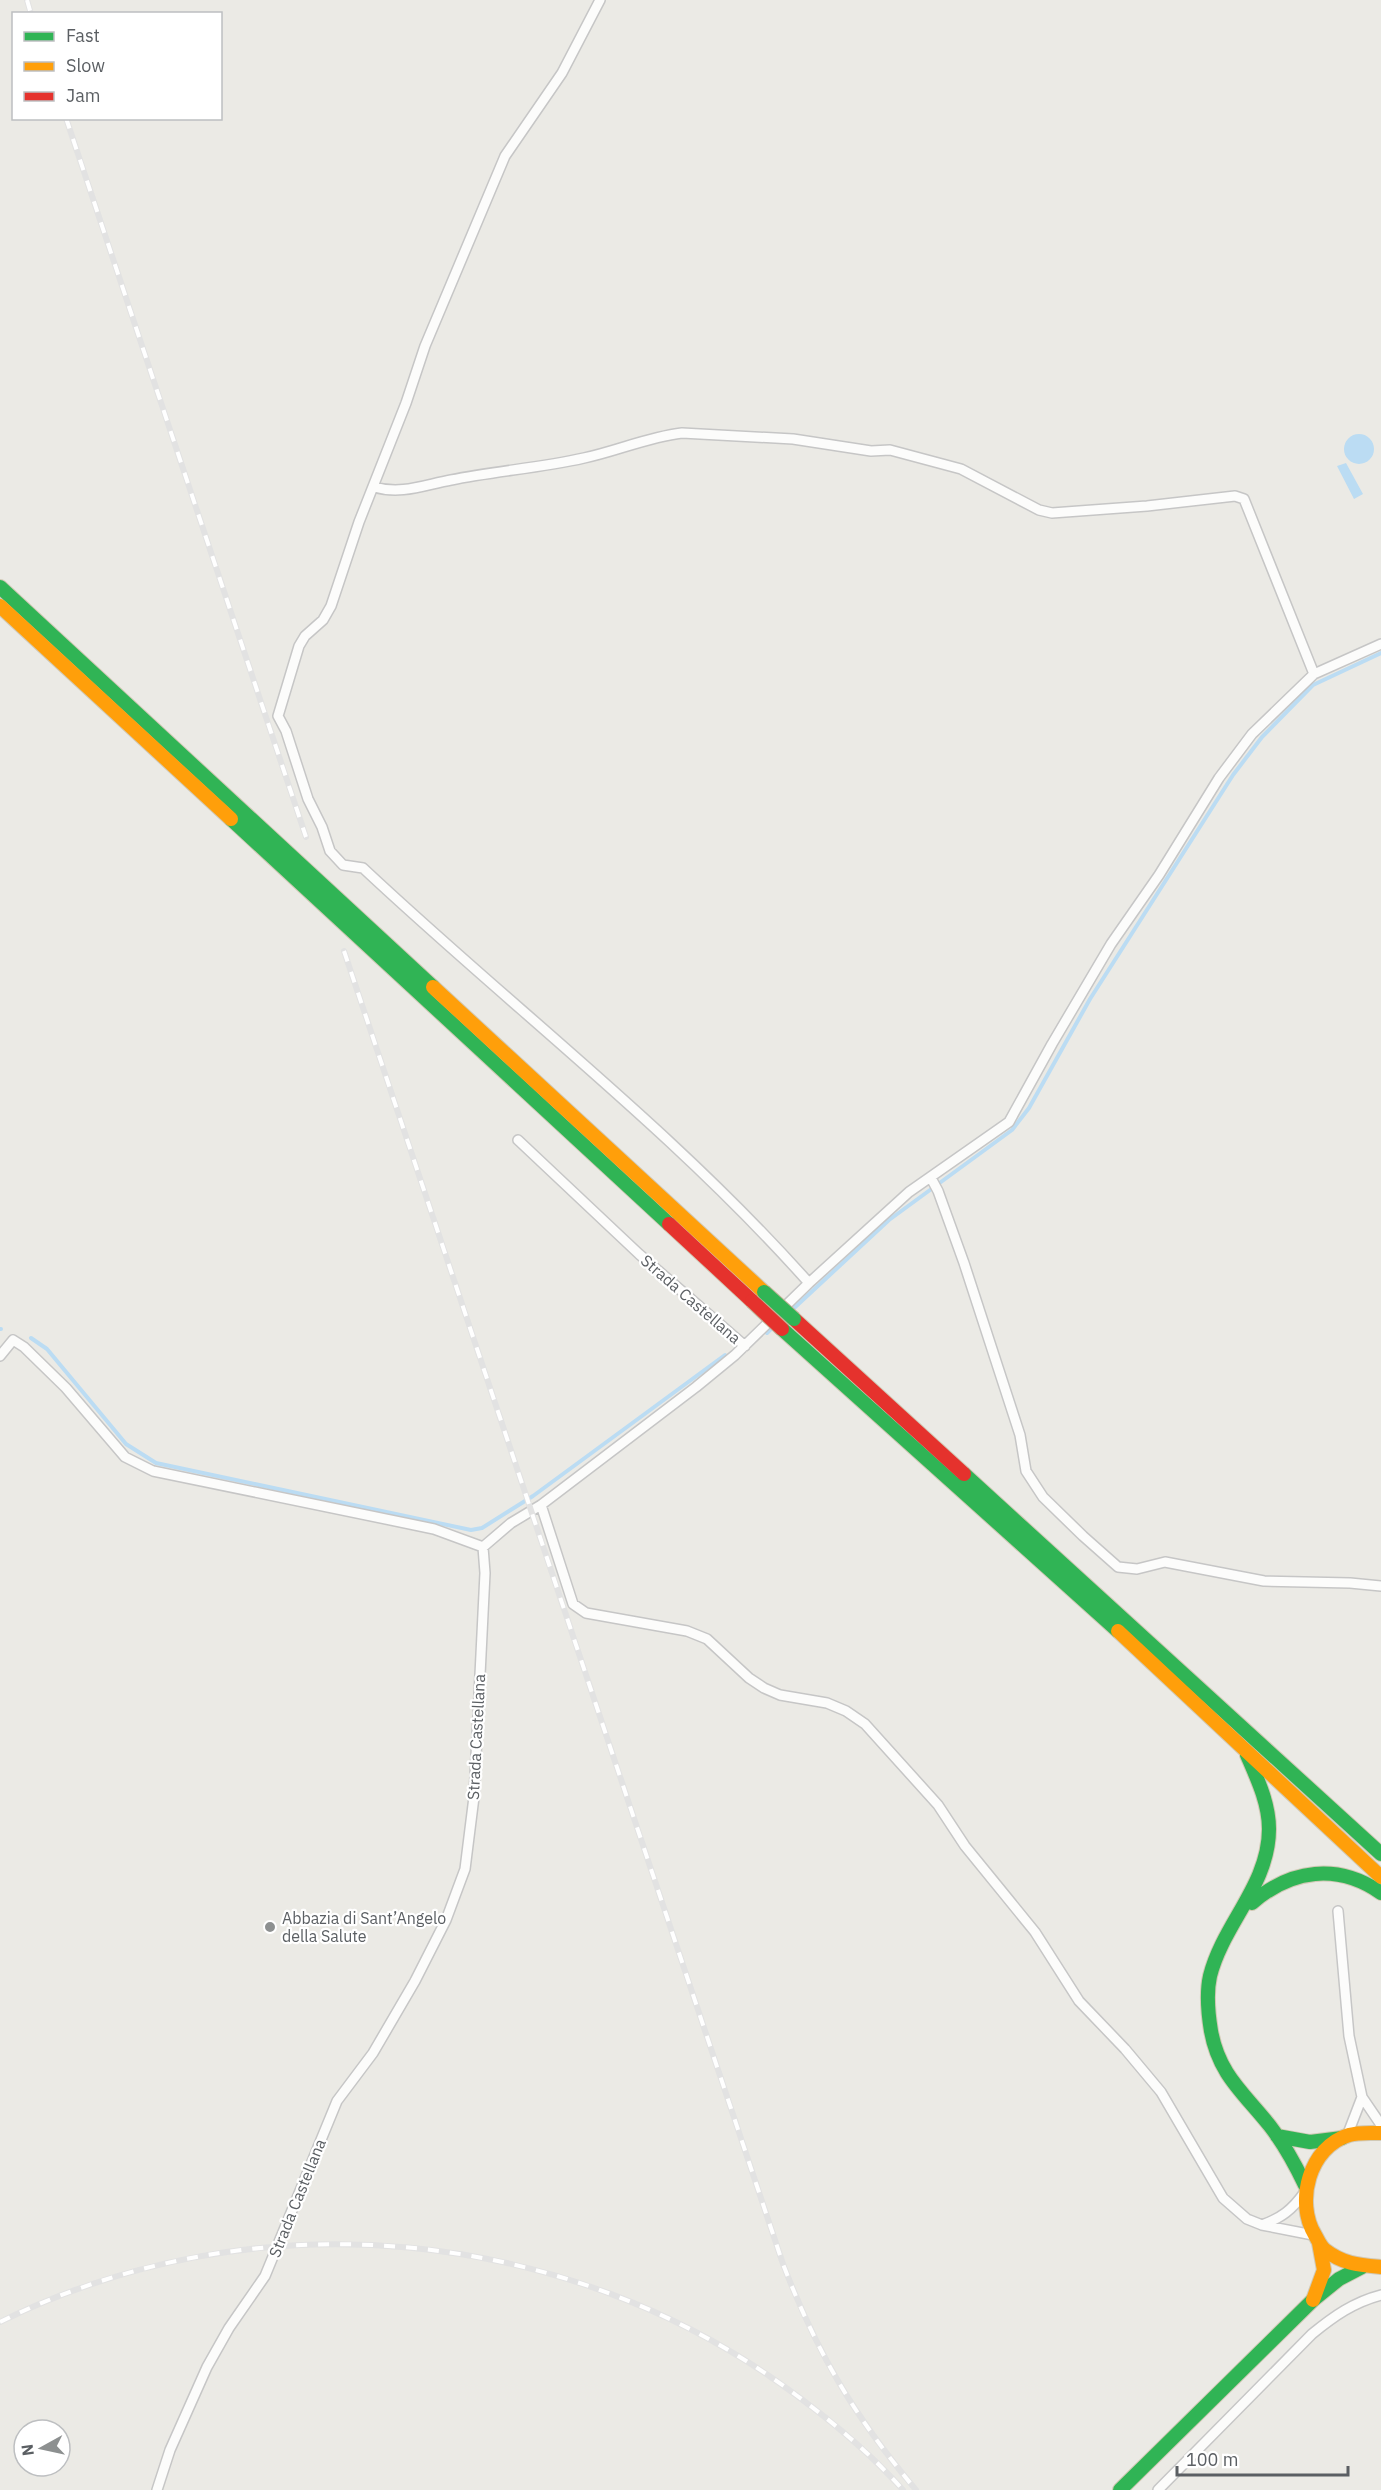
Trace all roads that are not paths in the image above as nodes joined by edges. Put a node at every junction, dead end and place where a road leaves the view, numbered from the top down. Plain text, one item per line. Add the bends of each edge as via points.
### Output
1 (600, 0) edge
2 (374, 487) junction
3 (0, 587) edge
4 (0, 606) edge
5 (1381, 644) edge
6 (1314, 674) junction
7 (518, 1140) dead end
8 (931, 1178) junction
9 (809, 1283) junction
10 (745, 1346) junction
11 (0, 1356) edge
12 (541, 1505) junction
13 (483, 1547) junction
14 (1381, 1586) edge
15 (1242, 1746) junction
16 (1381, 1854) edge
17 (1381, 1877) edge
18 (1381, 1893) edge
19 (1338, 1911) dead end
20 (1235, 1922) junction
21 (1362, 2097) junction
22 (1381, 2125) edge
23 (1381, 2133) edge
24 (1278, 2136) junction
25 (1344, 2137) junction
26 (1304, 2189) junction
27 (1262, 2225) junction
28 (1316, 2239) junction
29 (1362, 2267) junction
30 (1381, 2267) edge
31 (1381, 2295) edge
32 (1313, 2300) junction
33 (158, 2490) edge
34 (1120, 2490) edge
35 (1158, 2490) edge

1 - 2 street via 562,73 505,156 441,306
2 - 6 street via 408,490 582,459 682,433 793,439 871,451 890,450 960,469 1052,513 1235,496 1244,499
2 - 9 street via 331,606 299,646 278,716 330,851 343,865 363,868 595,1074 778,1247
3 - 16 main road, bridge
4 - 15 main road, bridge via 782,1329
5 - 6 street
6 - 8 street via 1252,734 1219,778 1111,944 1010,1122
7 - 10 street, Strada Castellana via 639,1254
8 - 9 street via 909,1192
8 - 14 street via 1017,1425 1026,1471 1043,1497 1083,1536 1118,1567 1137,1569 1165,1562 1264,1581
9 - 10 street
10 - 12 street, Strada Castellana
11 - 13 street via 13,1340 24,1347 66,1388 124,1457 153,1471 434,1530
12 - 13 street, Strada Castellana via 511,1523
12 - 27 street via 573,1604 586,1613 687,1631 707,1639 764,1688 780,1695 827,1703 846,1711 873,1732 938,1805 965,1846 1035,1932 1079,2001 1161,2092 1223,2198
13 - 33 street, Strada Castellana via 474,1797 465,1869 446,1920 415,1981 374,2053 337,2101 265,2276 207,2367 170,2450
15 - 17 main road
15 - 20 main road via 1265,1799 1269,1830 1259,1881
18 - 20 main road via 1347,1876 1316,1873 1289,1879 1262,1893
19 - 21 street via 1349,2036
20 - 24 main road via 1210,1977 1208,2008 1215,2050 1228,2079
21 - 22 street
21 - 25 street
23 - 25 main road via 1360,2132
24 - 25 main road via 1309,2144
24 - 26 main road
25 - 26 main road via 1322,2153
26 - 27 street via 1293,2208
26 - 28 main road via 1306,2219
27 - 28 street
28 - 29 main road via 1331,2255
28 - 32 main road via 1324,2270
29 - 30 main road
29 - 32 main road
31 - 35 street via 1364,2299 1337,2314 1312,2334
32 - 34 main road

